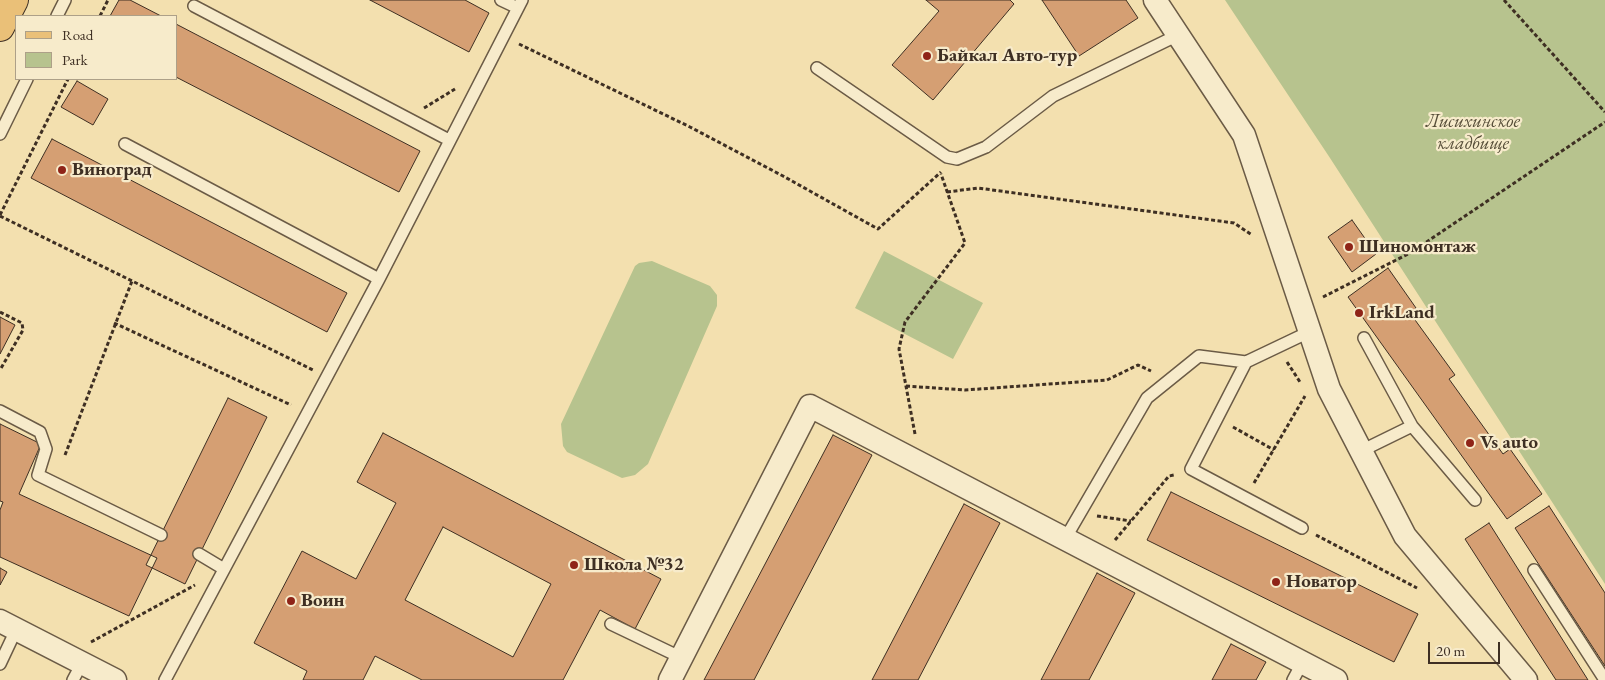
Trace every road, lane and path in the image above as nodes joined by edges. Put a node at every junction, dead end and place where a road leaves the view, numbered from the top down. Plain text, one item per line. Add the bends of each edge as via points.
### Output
1 (14, 0) edge
2 (65, 0) edge
3 (108, 0) edge
4 (502, 0) edge
5 (1155, 0) edge
6 (1504, 0) edge
7 (520, 4) edge
8 (194, 6) dead end
9 (58, 15) edge
10 (100, 15) edge
11 (0, 26) edge
12 (1178, 35) junction
13 (503, 36) junction
14 (817, 68) dead end
15 (27, 80) edge
16 (68, 80) edge
17 (476, 88) junction
18 (1605, 112) edge
19 (406, 118) junction
20 (1605, 122) edge
21 (0, 134) edge
22 (448, 140) junction
23 (125, 144) dead end
24 (957, 158) junction
25 (940, 173) junction
26 (947, 192) junction
27 (0, 215) edge
28 (1283, 257) junction
29 (379, 279) junction
30 (132, 281) junction
31 (1300, 308) junction
32 (0, 312) edge
33 (114, 323) junction
34 (1309, 332) junction
35 (1364, 338) dead end
36 (1278, 347) junction
37 (1246, 362) junction
38 (0, 370) edge
39 (327, 377) junction
40 (1170, 380) junction
41 (1302, 385) dead end
42 (906, 386) junction
43 (1307, 393) dead end
44 (0, 411) edge
45 (308, 413) junction
46 (1217, 419) junction
47 (1412, 426) junction
48 (1274, 450) junction
49 (1361, 451) junction
50 (921, 464) junction
51 (1191, 469) junction
52 (54, 483) junction
53 (1246, 498) junction
54 (1475, 500) dead end
55 (1080, 513) junction
56 (1131, 522) junction
57 (1302, 528) joint
58 (161, 535) dead end
59 (1065, 539) junction
60 (199, 554) dead end
61 (1101, 557) junction
62 (224, 569) junction
63 (1534, 570) dead end
64 (1447, 584) junction
65 (611, 624) dead end
66 (8, 625) edge
67 (682, 658) junction
68 (0, 664) edge
69 (73, 666) edge
70 (1298, 671) edge
71 (115, 680) edge
72 (165, 680) edge
73 (670, 680) edge
74 (1336, 680) edge
75 (1526, 680) edge
76 (1605, 680) edge

1 - 11 main road
2 - 9 lane
3 - 10 path
4 - 7 lane
5 - 12 street
6 - 18 path
7 - 13 lane
8 - 19 lane
12 - 24 lane via 1053,96 986,146
12 - 28 street via 1244,135
13 - 17 lane
13 - 25 path via 690,127 878,229
14 - 24 lane via 947,157
15 - 21 lane
16 - 27 path
17 - 19 path via 465,84
17 - 22 lane
19 - 22 lane
20 - 31 path via 1410,253
22 - 29 lane
23 - 29 lane
24 - 25 path
25 - 26 path
26 - 28 path via 978,188 1234,223
26 - 42 path via 965,243 905,322 899,349
27 - 30 path
28 - 31 street
29 - 39 lane
30 - 33 path
30 - 39 path
31 - 34 street
32 - 38 path via 22,323 23,330
33 - 45 path
33 - 52 path
34 - 36 lane
34 - 49 street via 1329,389
35 - 47 lane
36 - 37 lane
36 - 41 path
37 - 40 lane via 1199,356
37 - 46 lane
39 - 45 lane
40 - 42 path via 1138,365 1107,380 965,390
40 - 55 lane via 1147,398
42 - 50 path
43 - 48 path
44 - 52 lane via 40,432 46,449 38,475
45 - 62 lane
46 - 48 path
46 - 51 lane
47 - 49 lane
47 - 54 lane
48 - 53 path
49 - 64 street via 1406,536
50 - 59 street
50 - 67 street via 810,406
51 - 53 lane
51 - 56 path via 1170,476
52 - 58 lane
53 - 57 lane
55 - 56 path
55 - 59 lane
56 - 61 path
57 - 64 path via 1418,589
59 - 61 street
60 - 62 lane
61 - 70 street
62 - 69 path
62 - 72 lane
63 - 76 lane
64 - 75 street
65 - 67 lane
66 - 68 lane
66 - 69 street
67 - 73 street
69 - 71 street
70 - 74 street

